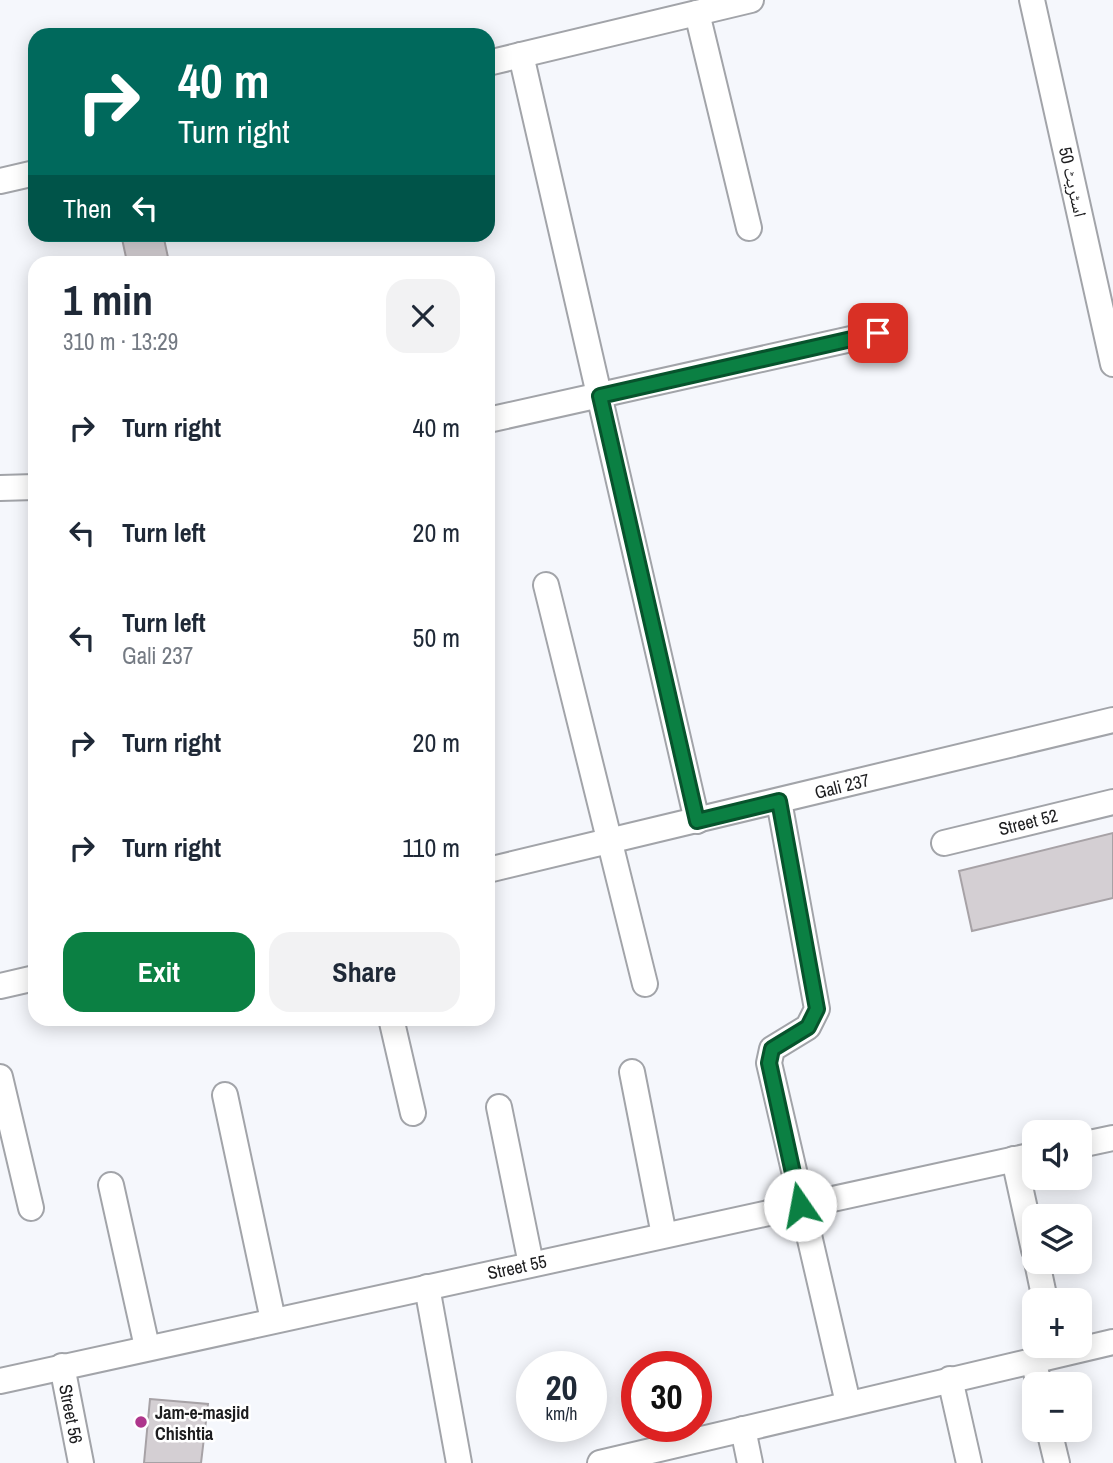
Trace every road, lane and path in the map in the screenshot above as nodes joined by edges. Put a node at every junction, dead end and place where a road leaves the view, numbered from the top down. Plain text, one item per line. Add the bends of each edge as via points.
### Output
1 (751, 0) edge
2 (1032, 0) edge
3 (697, 13) junction
4 (521, 55) junction
5 (495, 61) edge
6 (28, 175) edge
7 (0, 181) edge
8 (749, 228) dead end
9 (878, 333) dead end
10 (1112, 355) edge
11 (600, 396) junction
12 (495, 418) edge
13 (28, 487) edge
14 (0, 488) edge
15 (545, 585) dead end
16 (1113, 720) edge
17 (779, 801) junction
18 (1113, 802) edge
19 (697, 821) junction
20 (610, 841) junction
21 (944, 843) dead end
22 (495, 868) edge
23 (28, 980) edge
24 (645, 985) dead end
25 (0, 986) edge
26 (393, 1026) edge
27 (632, 1072) dead end
28 (0, 1077) edge
29 (225, 1095) dead end
30 (499, 1107) dead end
31 (413, 1113) dead end
32 (1113, 1138) edge
33 (1092, 1142) edge
34 (1022, 1157) edge
35 (111, 1185) dead end
36 (800, 1205) junction
37 (31, 1208) dead end
38 (664, 1235) junction
39 (531, 1264) junction
40 (427, 1287) junction
41 (273, 1320) junction
42 (1113, 1342) edge
43 (1092, 1346) edge
44 (147, 1347) junction
45 (1033, 1358) edge
46 (62, 1366) junction
47 (950, 1379) junction
48 (0, 1381) edge
49 (848, 1403) junction
50 (743, 1429) junction
51 (1052, 1442) edge
52 (81, 1463) edge
53 (459, 1463) edge
54 (600, 1463) edge
55 (750, 1463) edge
56 (969, 1463) edge
57 (1056, 1463) edge

1 - 3 street
2 - 10 street, اسٹریٹ 50
3 - 4 street
3 - 8 street
4 - 5 street
4 - 11 street
6 - 7 street
9 - 11 street
11 - 12 street
11 - 19 street
13 - 14 street
15 - 20 street
16 - 17 street, Gali 237
17 - 19 street, Gali 237
17 - 36 street via 817,1009 808,1027 772,1049 769,1063
18 - 21 street, Street 52
19 - 20 street, Gali 237
20 - 22 street, Gali 237
20 - 24 street
23 - 25 street
26 - 31 street
27 - 38 street
28 - 37 street
29 - 41 street
30 - 39 street
32 - 33 street
34 - 36 street, Street 55
35 - 44 street
36 - 38 street, Street 55
36 - 49 street
38 - 39 street, Street 55
39 - 40 street, Street 55
40 - 41 street, Street 55
40 - 53 street
41 - 44 street, Street 55
42 - 43 street
44 - 46 street, Street 55
45 - 47 street
46 - 48 street, Street 55
46 - 52 street, Street 56
47 - 49 street
47 - 56 street
49 - 50 street
50 - 54 street
50 - 55 street
51 - 57 street

